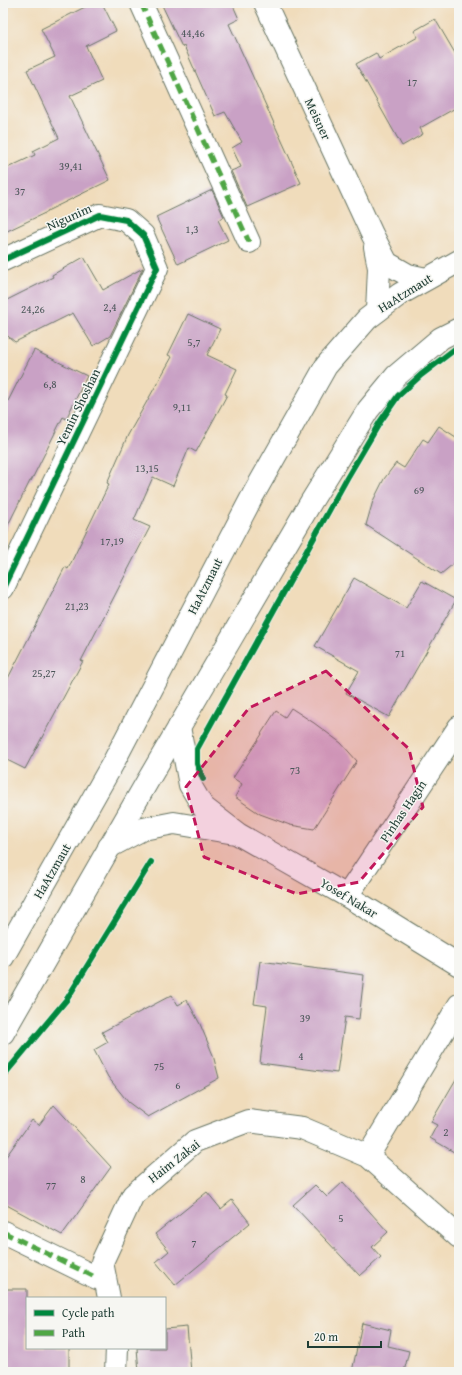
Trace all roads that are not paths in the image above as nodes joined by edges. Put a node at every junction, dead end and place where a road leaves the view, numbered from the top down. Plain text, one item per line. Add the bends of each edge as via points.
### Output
1 (142, 3) edge
2 (265, 3) edge
3 (372, 234) junction
4 (143, 235) joint
5 (249, 242) dead end
6 (3, 260) edge
7 (459, 262) edge
8 (426, 280) junction
9 (377, 311) junction
10 (459, 329) edge
11 (3, 588) edge
12 (179, 727) junction
13 (459, 727) edge
14 (238, 834) junction
15 (109, 847) junction
16 (347, 896) junction
17 (3, 957) edge
18 (459, 965) edge
19 (459, 1005) edge
20 (3, 1033) edge
21 (368, 1156) junction
22 (3, 1232) edge
23 (459, 1236) edge
24 (97, 1278) dead end
25 (109, 1297) edge
26 (117, 1349) edge
27 (116, 1372) edge

1 - 5 street
2 - 3 street, Meisner
3 - 8 street, Meisner via 387,263 408,275
3 - 9 street, Meisner via 380,268
4 - 6 street, Nigunim via 126,220 100,215
4 - 11 street, Yemin Shoshan via 157,268
7 - 8 street, HaAtzmaut
8 - 9 street, HaAtzmaut via 400,294
9 - 17 street, HaAtzmaut via 366,319 326,366 253,494 113,763
10 - 12 street via 441,338 396,376 368,410
12 - 14 street, Yosef Nakar via 190,785 203,807
12 - 15 street
13 - 16 street, Pinhas Hagin
14 - 15 street, Yosef Nakar via 174,823 143,829
14 - 16 street, Yosef Nakar
15 - 20 street
16 - 18 street, Yosef Nakar
19 - 21 street
21 - 23 street, Haim Zakai
21 - 25 street, Haim Zakai via 302,1128 248,1121 195,1141 133,1194 102,1262
22 - 24 street
26 - 27 street

